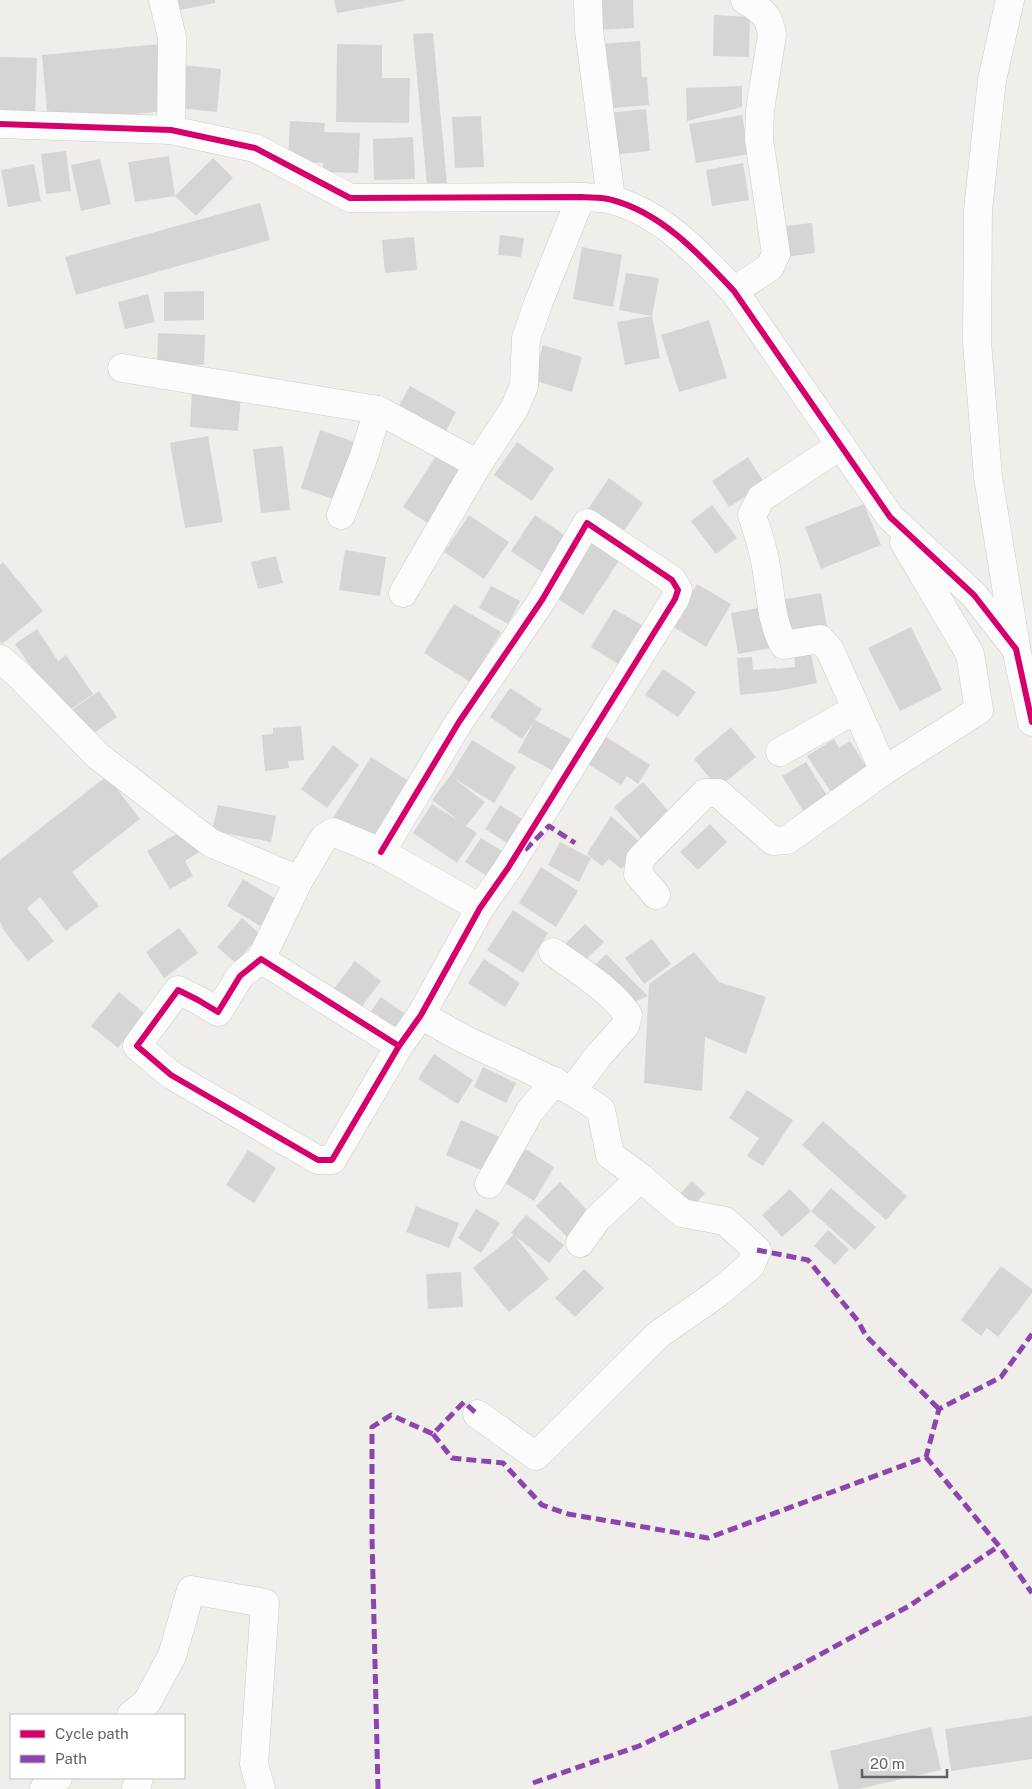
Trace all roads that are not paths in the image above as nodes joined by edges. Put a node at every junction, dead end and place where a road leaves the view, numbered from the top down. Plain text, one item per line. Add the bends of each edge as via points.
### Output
1 (163, 0) edge
2 (588, 0) edge
3 (745, 0) edge
4 (1010, 0) edge
5 (0, 124) edge
6 (171, 130) junction
7 (581, 197) junction
8 (611, 199) junction
9 (734, 291) junction
10 (122, 368) dead end
11 (378, 410) junction
12 (841, 445) junction
13 (478, 464) junction
14 (341, 515) dead end
15 (890, 517) junction
16 (403, 593) dead end
17 (1016, 649) junction
18 (0, 659) edge
19 (856, 709) junction
20 (1032, 722) edge
21 (780, 752) dead end
22 (885, 770) junction
23 (381, 852) junction
24 (299, 880) junction
25 (656, 895) dead end
26 (480, 908) junction
27 (554, 952) dead end
28 (261, 959) junction
29 (421, 1015) junction
30 (399, 1046) junction
31 (563, 1086) junction
32 (640, 1177) junction
33 (490, 1184) dead end
34 (580, 1243) dead end
35 (477, 1414) dead end
36 (142, 1711) edge
37 (57, 1779) edge
38 (44, 1789) edge
39 (260, 1789) edge

1 - 6 street via 172,36
2 - 8 street
3 - 9 street via 765,13 772,35 760,110 759,139 776,254 770,267
4 - 17 street via 992,80 978,210 977,342 988,478
5 - 6 street
6 - 7 street via 256,148 350,198
7 - 8 street
7 - 13 street via 526,338 524,386 514,409
8 - 9 street via 641,212 678,235
9 - 12 street
10 - 11 street
11 - 13 street
11 - 14 street
12 - 15 street
12 - 19 street via 761,498 752,515 764,556 779,636 784,645 820,639 830,650
13 - 16 street
15 - 17 street via 974,595
15 - 22 street via 970,654 979,710
17 - 20 street
18 - 24 street via 98,756 211,843
19 - 21 street
19 - 22 street
22 - 25 street via 787,840 773,841 718,793 705,793 640,859 638,874
23 - 24 street via 333,832 324,838
23 - 26 street
23 - 26 street via 459,722 542,600 587,523 672,580 678,590 508,868
24 - 28 street
26 - 29 street
27 - 31 street via 612,996 628,1015 625,1026 599,1056
28 - 30 street
28 - 30 street via 240,976 218,1012 178,990 137,1046 171,1075 318,1160 332,1160
29 - 30 street
29 - 31 street
31 - 32 street via 601,1110 610,1155
31 - 33 street via 530,1111
32 - 34 street via 596,1219
32 - 35 street via 682,1213 725,1221 757,1250 751,1265 718,1293 659,1334 536,1456
36 - 39 street via 172,1656 191,1590 265,1603 254,1764
37 - 38 street

